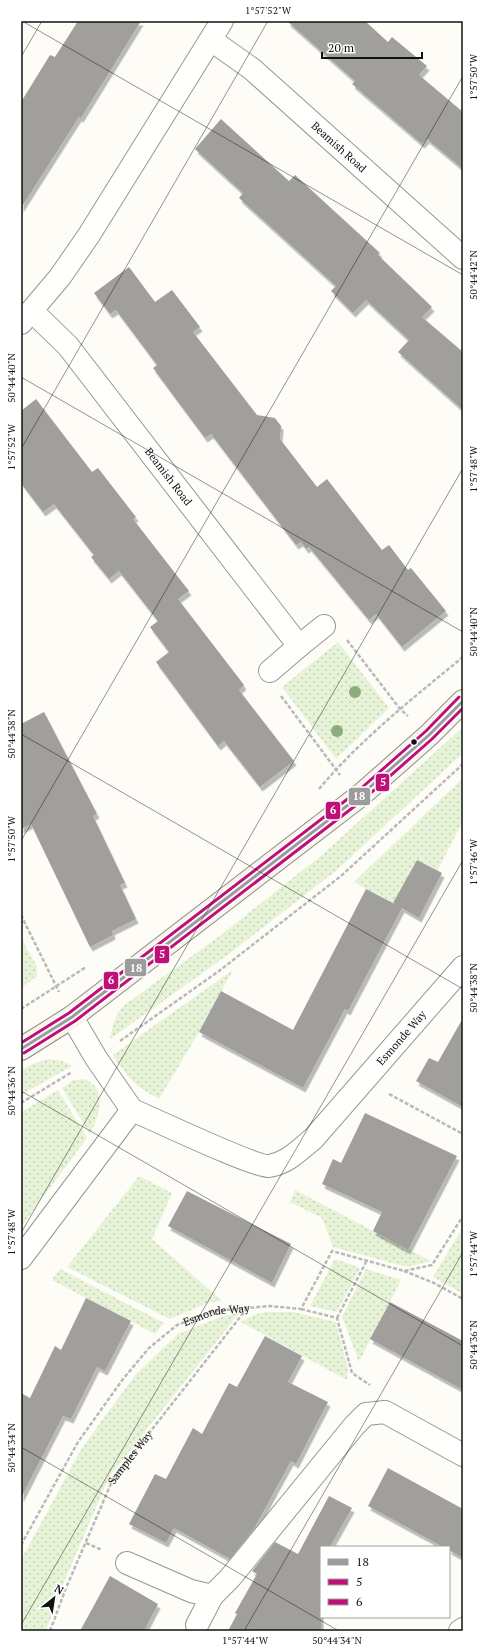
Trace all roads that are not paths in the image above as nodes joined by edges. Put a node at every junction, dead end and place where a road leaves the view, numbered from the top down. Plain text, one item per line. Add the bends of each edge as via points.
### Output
1 (222, 21) edge
2 (211, 40) junction
3 (463, 258) edge
4 (27, 317) edge
5 (324, 626) road end
6 (299, 646) junction
7 (270, 671) road end
8 (463, 701) edge
9 (463, 967) edge
10 (72, 1017) junction
11 (21, 1049) edge
12 (132, 1110) junction
13 (21, 1258) edge
14 (463, 1455) edge
15 (127, 1563) dead end
16 (212, 1596) junction
17 (197, 1625) dead end
18 (463, 1629) edge
19 (460, 1631) edge

1 - 2 street, Beamish Road
2 - 3 street, Beamish Road via 252,69
2 - 4 street, Beamish Road via 89,235 60,278
4 - 6 street, Beamish Road via 68,346
5 - 6 street
6 - 7 street
8 - 10 street via 361,795
9 - 12 street, Esmonde Way via 313,1139 288,1161 268,1166 243,1158
10 - 11 street
10 - 12 street via 96,1058
12 - 13 street
14 - 16 street via 385,1412 366,1414 230,1578
15 - 16 street via 185,1589
16 - 17 street
18 - 19 street

